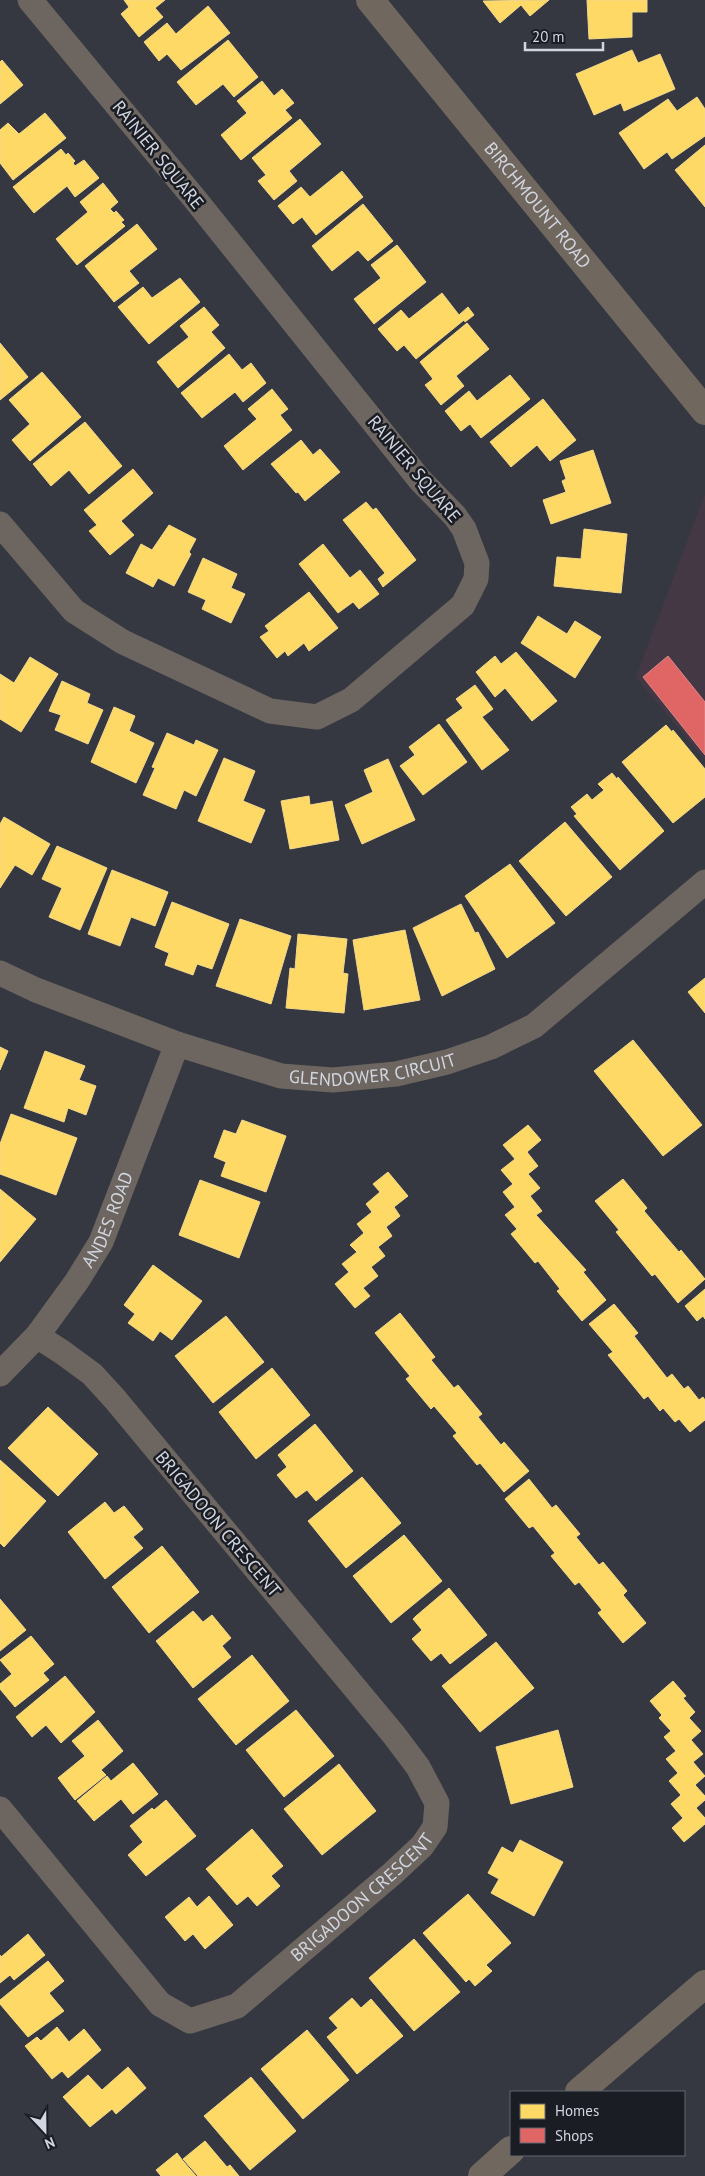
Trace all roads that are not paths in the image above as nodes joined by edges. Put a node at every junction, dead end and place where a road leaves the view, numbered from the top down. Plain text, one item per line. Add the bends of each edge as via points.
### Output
1 (30, 0) edge
2 (370, 0) edge
3 (705, 411) edge
4 (0, 524) edge
5 (705, 882) edge
6 (0, 972) edge
7 (177, 1044) junction
8 (37, 1336) junction
9 (0, 1374) edge
10 (0, 1810) edge
11 (705, 1984) edge
12 (580, 2091) edge
13 (510, 2151) edge
14 (482, 2176) edge

1 - 4 street, RAINIER SQUARE via 420,480 455,516 464,529 477,563 476,579 462,606 351,700 317,718 294,716 270,711 123,642 74,611
2 - 3 main road, BIRCHMOUNT ROAD
5 - 7 street, GLENDOWER CIRCUIT via 534,1026 491,1047 447,1062 396,1074 333,1080 281,1076
6 - 7 street, GLENDOWER CIRCUIT via 36,990
7 - 8 street, ANDES ROAD via 102,1242
8 - 9 street, ANDES ROAD
8 - 10 street, BRIGADOON CRESCENT via 92,1374 114,1398 394,1735 418,1768 437,1803 434,1827 422,1846 393,1873 237,2006 190,2021 160,2004
11 - 12 main road
13 - 14 main road

